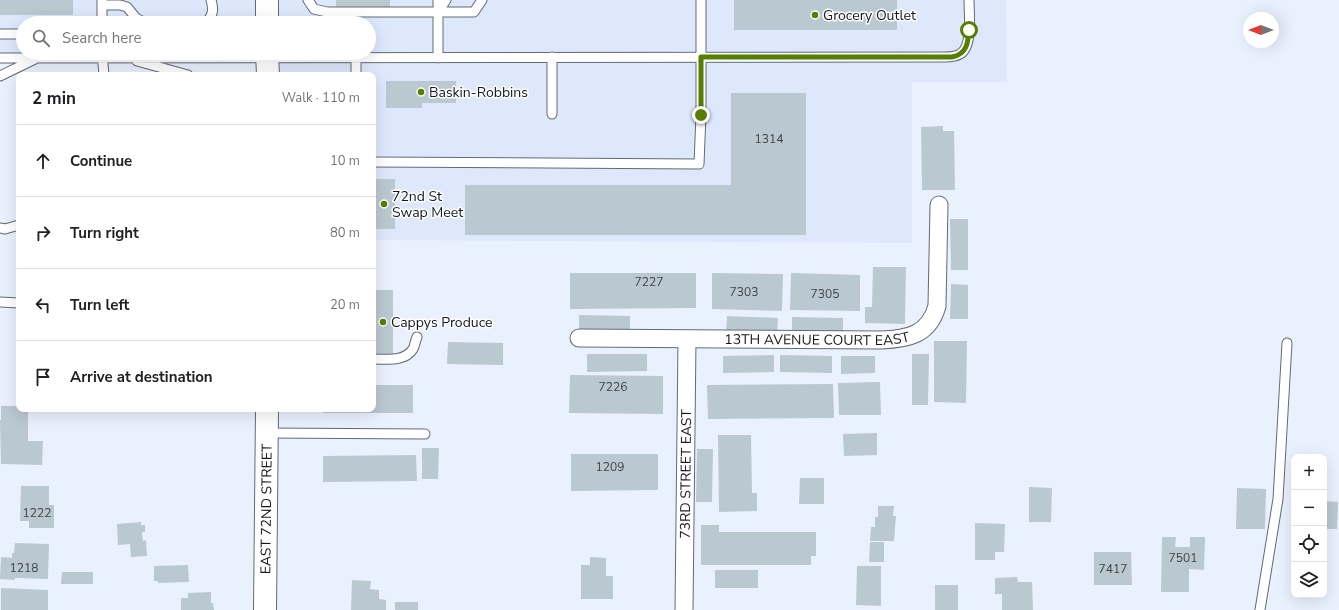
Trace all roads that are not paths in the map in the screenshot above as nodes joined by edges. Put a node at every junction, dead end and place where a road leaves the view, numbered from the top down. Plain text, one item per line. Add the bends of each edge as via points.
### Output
1 (211, 0) edge
2 (268, 0) edge
3 (308, 0) edge
4 (438, 0) edge
5 (446, 0) edge
6 (482, 0) edge
7 (701, 0) edge
8 (969, 0) edge
9 (102, 2) edge
10 (438, 12) junction
11 (102, 16) edge
12 (134, 16) edge
13 (211, 16) edge
14 (268, 16) edge
15 (0, 34) edge
16 (16, 34) edge
17 (552, 57) junction
18 (701, 57) junction
19 (0, 58) edge
20 (16, 58) edge
21 (376, 58) edge
22 (438, 58) junction
23 (34, 60) edge
24 (102, 60) edge
25 (133, 60) edge
26 (197, 60) edge
27 (312, 60) edge
28 (356, 60) edge
29 (268, 62) edge
30 (104, 72) edge
31 (177, 72) edge
32 (356, 72) edge
33 (0, 76) edge
34 (552, 114) dead end
35 (376, 162) edge
36 (939, 205) dead end
37 (16, 226) edge
38 (0, 228) edge
39 (0, 302) edge
40 (16, 303) edge
41 (417, 337) dead end
42 (579, 338) dead end
43 (687, 339) junction
44 (1287, 343) dead end
45 (376, 359) edge
46 (267, 412) edge
47 (267, 433) junction
48 (425, 434) dead end
49 (265, 610) edge
50 (684, 610) edge
51 (1260, 610) edge

1 - 13 lane via 214,9
2 - 14 main road
3 - 10 lane via 314,9 322,12
4 - 10 lane
5 - 10 lane
6 - 10 lane via 474,12
7 - 18 lane
8 - 18 lane via 968,42 957,56
9 - 11 lane
9 - 12 lane via 127,7
10 - 22 lane
15 - 16 lane
17 - 18 lane
17 - 22 lane
17 - 34 lane
18 - 35 lane via 699,164
19 - 20 lane
21 - 22 lane
23 - 33 lane
24 - 30 lane
25 - 31 lane
26 - 29 lane
27 - 29 lane
28 - 32 lane
36 - 43 street, 13TH AVENUE COURT EAST via 937,306 929,324 915,334 881,340
37 - 38 lane
39 - 40 lane
41 - 45 lane via 412,350 406,356
42 - 43 street, 13TH AVENUE COURT EAST
43 - 50 street, 73RD STREET EAST
44 - 51 lane via 1278,499
46 - 47 main road, EAST 72ND STREET
47 - 48 lane
47 - 49 main road, EAST 72ND STREET

